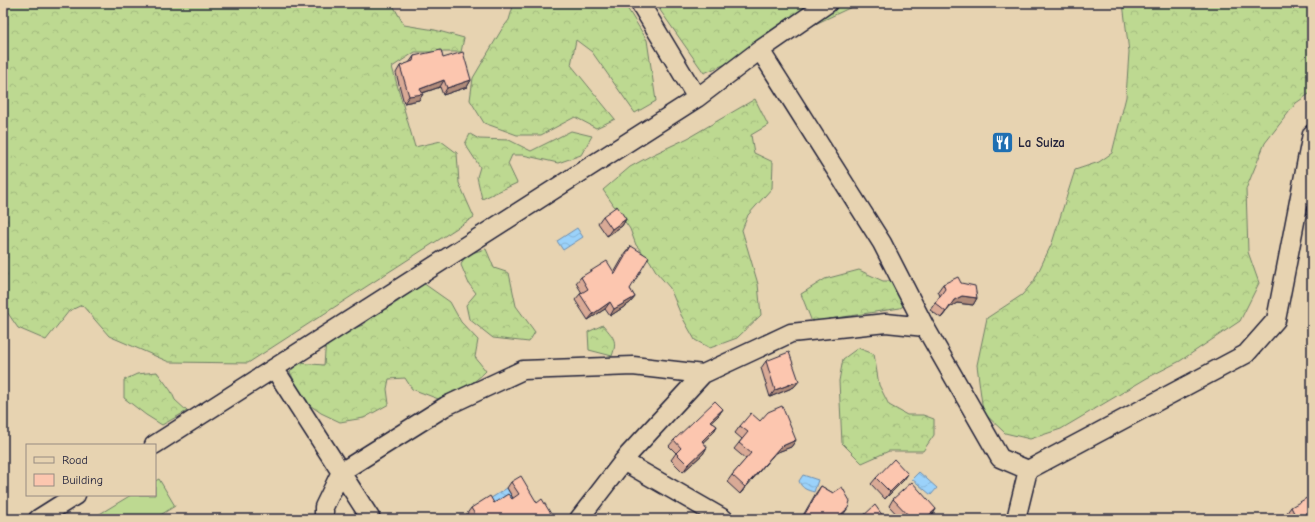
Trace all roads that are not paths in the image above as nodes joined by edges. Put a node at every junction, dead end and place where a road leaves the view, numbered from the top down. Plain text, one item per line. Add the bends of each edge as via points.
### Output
1 (640, 3) edge
2 (828, 3) edge
3 (760, 50) junction
4 (696, 98) junction
5 (1312, 134) edge
6 (925, 327) junction
7 (274, 368) junction
8 (703, 374) junction
9 (156, 444) edge
10 (623, 461) junction
11 (1028, 470) junction
12 (341, 472) junction
13 (74, 496) edge
14 (38, 519) edge
15 (324, 519) edge
16 (371, 519) edge
17 (579, 519) edge
18 (724, 519) edge
19 (1016, 519) edge

1 - 4 street
2 - 3 street
3 - 4 street
3 - 6 street via 882,243
4 - 7 street
5 - 11 street via 1276,320 1246,354
6 - 8 street via 886,323 791,333
6 - 11 street via 1000,458
7 - 9 street
7 - 12 street
8 - 10 street
8 - 12 street via 633,366 523,370 446,406
10 - 17 street
10 - 18 street
11 - 19 street
12 - 15 street via 324,507
12 - 16 street
13 - 14 street

